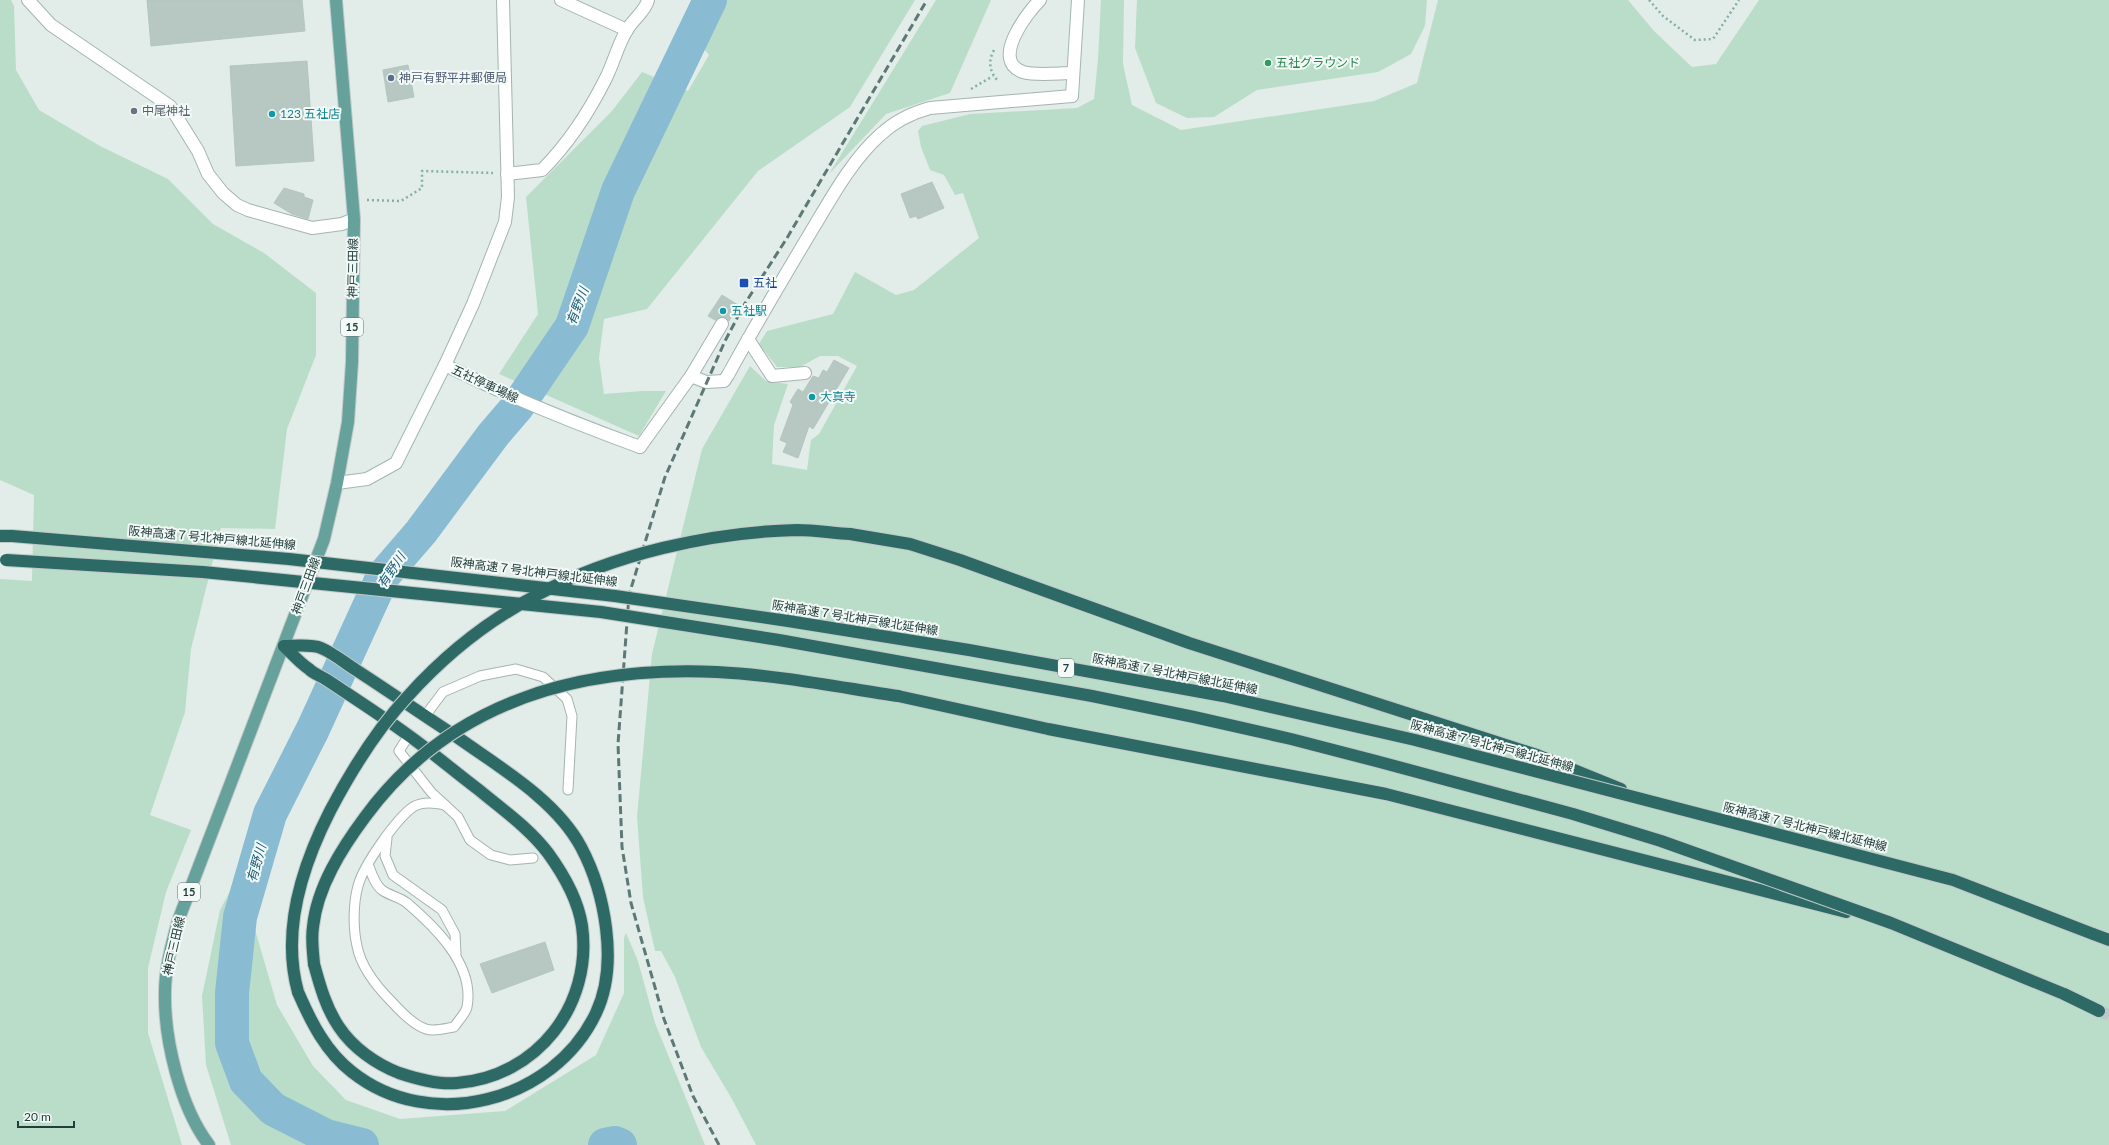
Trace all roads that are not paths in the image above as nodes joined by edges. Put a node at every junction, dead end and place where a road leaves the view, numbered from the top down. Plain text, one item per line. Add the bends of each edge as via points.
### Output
1 (28, 0) edge
2 (336, 0) edge
3 (503, 0) edge
4 (561, 0) edge
5 (648, 0) edge
6 (1040, 0) edge
7 (1078, 0) edge
8 (627, 30) junction
9 (1073, 73) junction
10 (507, 174) junction
11 (354, 219) junction
12 (722, 324) dead end
13 (748, 339) junction
14 (445, 365) junction
15 (805, 373) dead end
16 (691, 376) junction
17 (337, 483) junction
18 (0, 536) edge
19 (3, 560) edge
20 (284, 646) junction
21 (425, 716) junction
22 (408, 735) junction
23 (568, 790) dead end
24 (1657, 804) junction
25 (445, 805) junction
26 (387, 837) junction
27 (533, 858) dead end
28 (368, 864) junction
29 (1891, 923) junction
30 (2109, 940) edge
31 (456, 954) junction
32 (2099, 1011) tunnel mouth
33 (209, 1145) edge

1 - 11 street via 51,25 170,106 198,151 208,174 237,205 312,228 342,224
2 - 11 main road, 神戸三田線 / 15
3 - 10 street
4 - 8 street
5 - 8 street
6 - 9 street via 1029,11 1013,39 1011,59 1016,69 1025,73
7 - 9 street
8 - 10 street via 607,77 578,129 558,154 542,170
9 - 13 street via 1072,96 930,108 915,112 891,126 866,149 832,198
10 - 14 street via 505,222 473,304
11 - 17 main road, 神戸三田線 / 15 via 352,362 348,422
12 - 16 street
13 - 15 street via 772,376
13 - 16 street via 724,381 706,382
14 - 16 street, 五社停車場線 via 493,389 640,447
14 - 17 street, 五社停車場線 via 396,463 367,479
17 - 20 main road, 神戸三田線 / 15 via 324,539
18 - 24 highway, 阪神高速７号北神戸線北延伸線 / 7, bridge via 288,559 508,583 615,596 969,650 1231,698 1416,740
19 - 29 highway, 7, bridge via 203,572 601,612 779,640 1092,696 1291,739 1573,814 1682,848
20 - 21 highway via 320,647
20 - 22 highway via 309,670
20 - 33 main road, 神戸三田線 / 15 via 178,920 166,973 168,1032 174,1060 192,1115
21 - 23 lane via 443,692 480,676 516,669 543,677 567,699 572,716
21 - 24 highway, bridge via 535,793 559,817 580,846 599,894 605,919 607,947 605,983 597,1011 583,1037 564,1059 520,1089 504,1096 453,1105 422,1104 381,1091 350,1071 334,1055 313,1026 298,992 293,974 291,936 301,885 322,826 381,730 407,696 437,667 485,628 536,595 620,561 676,545 732,534 799,530 850,534 910,544 1022,581 1189,643 1536,755
22 - 25 lane via 399,751 431,792
22 - 29 highway, bridge via 529,832 564,878 576,902 582,925 581,977 564,1019 530,1057 495,1075 456,1084 431,1082 390,1070 372,1059 354,1045 329,1010 314,964 313,927 317,909 336,860 378,800 434,747 496,709 542,690 600,677 659,672 718,672 898,696 1048,729 1386,794
24 - 30 highway, 阪神高速７号北神戸線北延伸線 / 7, bridge via 1953,880
25 - 26 lane via 430,802 414,807
25 - 27 lane via 458,818 470,840 491,855 510,860
26 - 28 lane
26 - 31 lane via 385,856 393,875 442,910 455,934
28 - 31 lane via 381,890 405,902 433,927
28 - 31 lane via 358,886 354,918 357,948 369,974 408,1019 432,1031 454,1027 467,1007 467,985
29 - 32 highway, 7, bridge via 2064,994

